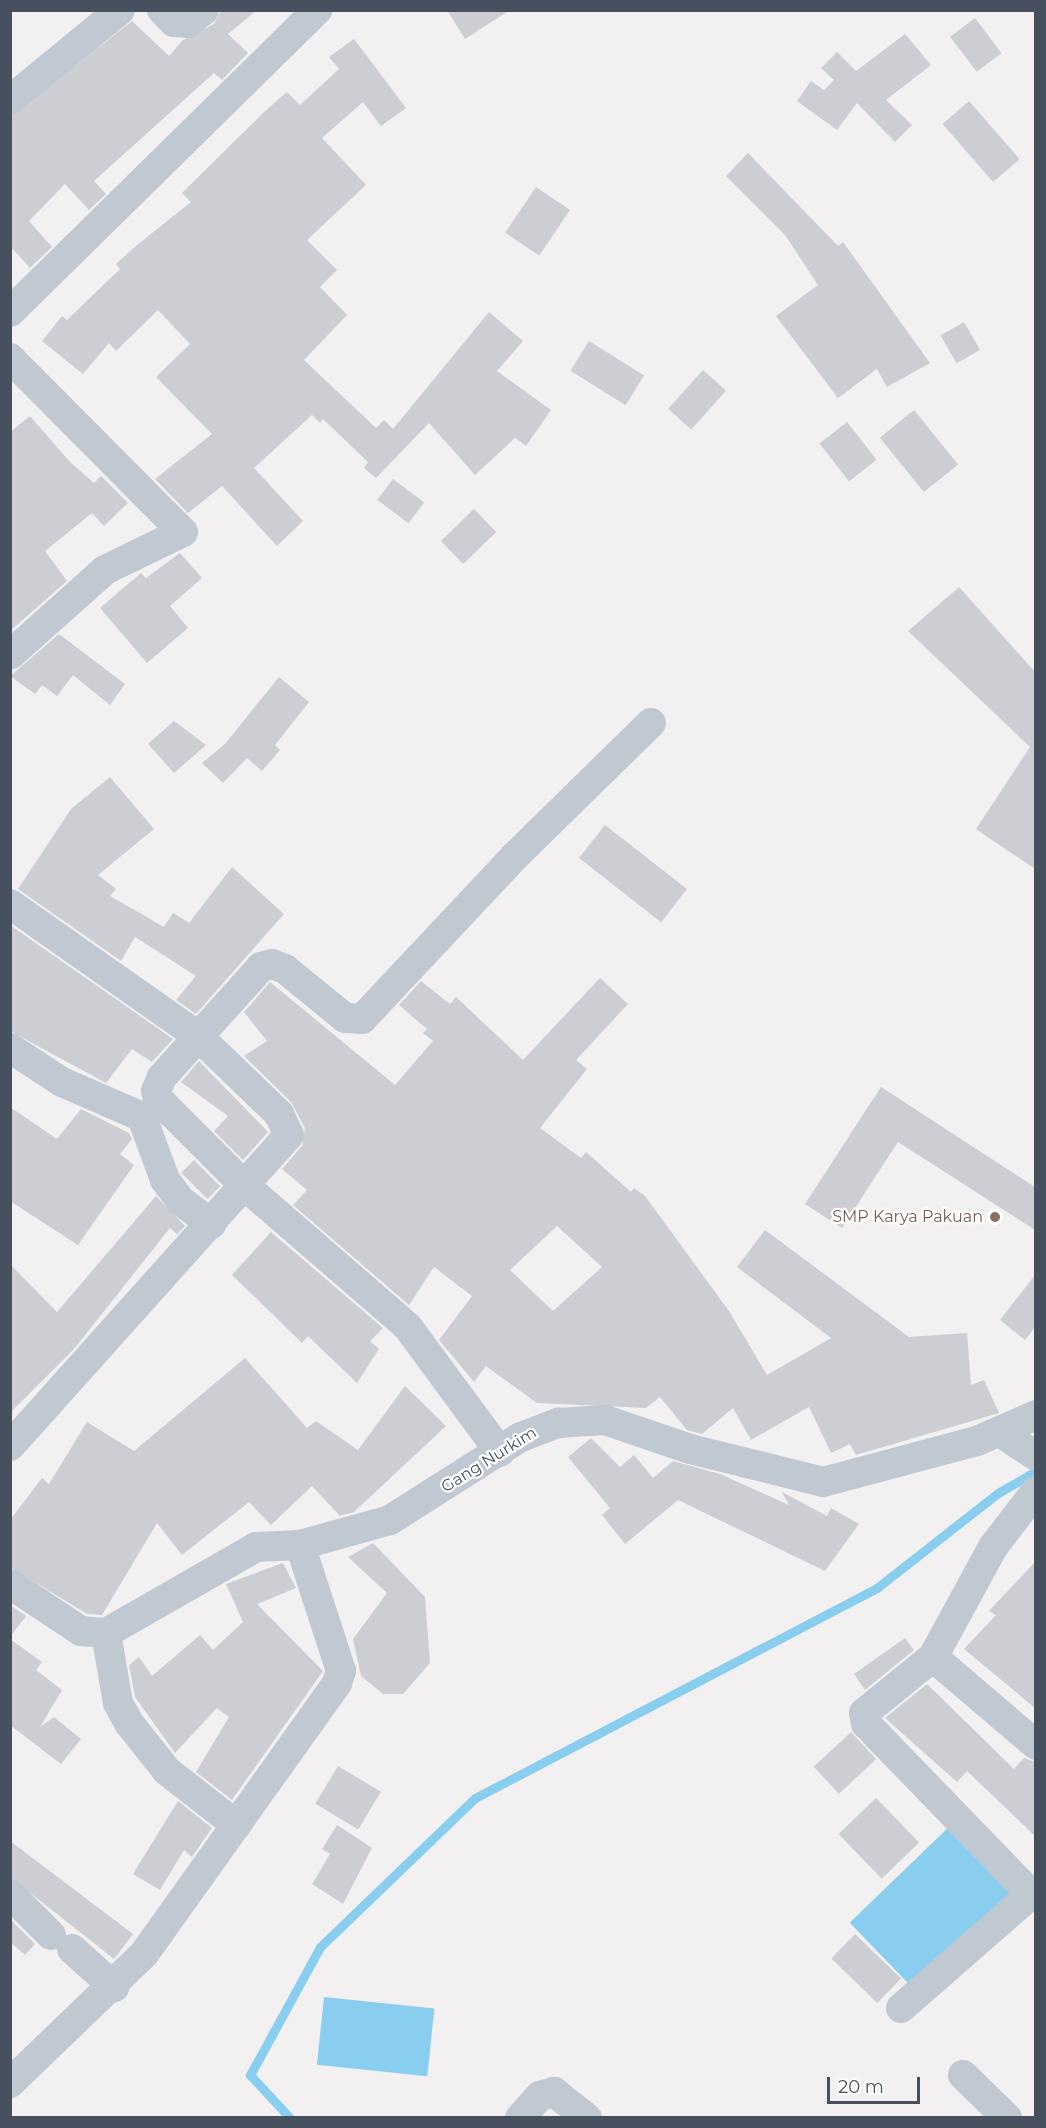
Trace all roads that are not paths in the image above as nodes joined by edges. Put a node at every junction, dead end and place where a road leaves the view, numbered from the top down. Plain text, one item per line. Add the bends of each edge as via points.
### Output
1 (120, 10) edge
2 (162, 10) edge
3 (204, 10) edge
4 (317, 10) edge
5 (10, 100) edge
6 (10, 312) edge
7 (10, 358) edge
8 (10, 656) edge
9 (651, 723) dead end
10 (10, 904) edge
11 (199, 1037) junction
12 (10, 1048) edge
13 (245, 1185) junction
14 (211, 1224) junction
15 (1035, 1415) edge
16 (1000, 1432) junction
17 (10, 1446) edge
18 (500, 1452) junction
19 (1033, 1455) edge
20 (1035, 1491) edge
21 (300, 1545) junction
22 (10, 1584) edge
23 (106, 1633) junction
24 (933, 1657) junction
25 (1035, 1744) edge
26 (236, 1825) junction
27 (1033, 1892) edge
28 (10, 1894) edge
29 (114, 1987) junction
30 (901, 2008) dead end
31 (963, 2075) dead end
32 (10, 2083) edge
33 (520, 2118) edge
34 (587, 2118) edge
35 (1008, 2118) edge

1 - 5 street
2 - 3 street via 174,22 187,23
4 - 6 street
7 - 8 street via 183,532 105,570
9 - 11 street via 362,1019 345,1018 272,964 252,976
10 - 11 street
11 - 13 street via 162,1077 158,1099
11 - 13 street via 288,1125 284,1145
12 - 14 street via 62,1082 142,1117 165,1180 181,1201
13 - 14 street
13 - 18 street via 408,1327
14 - 17 street
15 - 16 street, Gang Nurkim
16 - 18 street, Gang Nurkim via 861,1476 823,1482 690,1449 605,1420 538,1428
16 - 19 street
18 - 21 street, Gang Nurkim via 390,1520
20 - 24 street via 993,1547
21 - 23 street, Gang Nurkim via 256,1547
21 - 26 street via 341,1671 327,1700
22 - 23 street via 81,1631
23 - 26 street via 118,1703 129,1723 167,1771
24 - 25 street
24 - 27 street via 871,1704 864,1713 866,1724
26 - 29 street via 144,1954
27 - 30 street
28 - 29 street
29 - 32 street
31 - 35 street
33 - 34 street via 540,2096 554,2092

